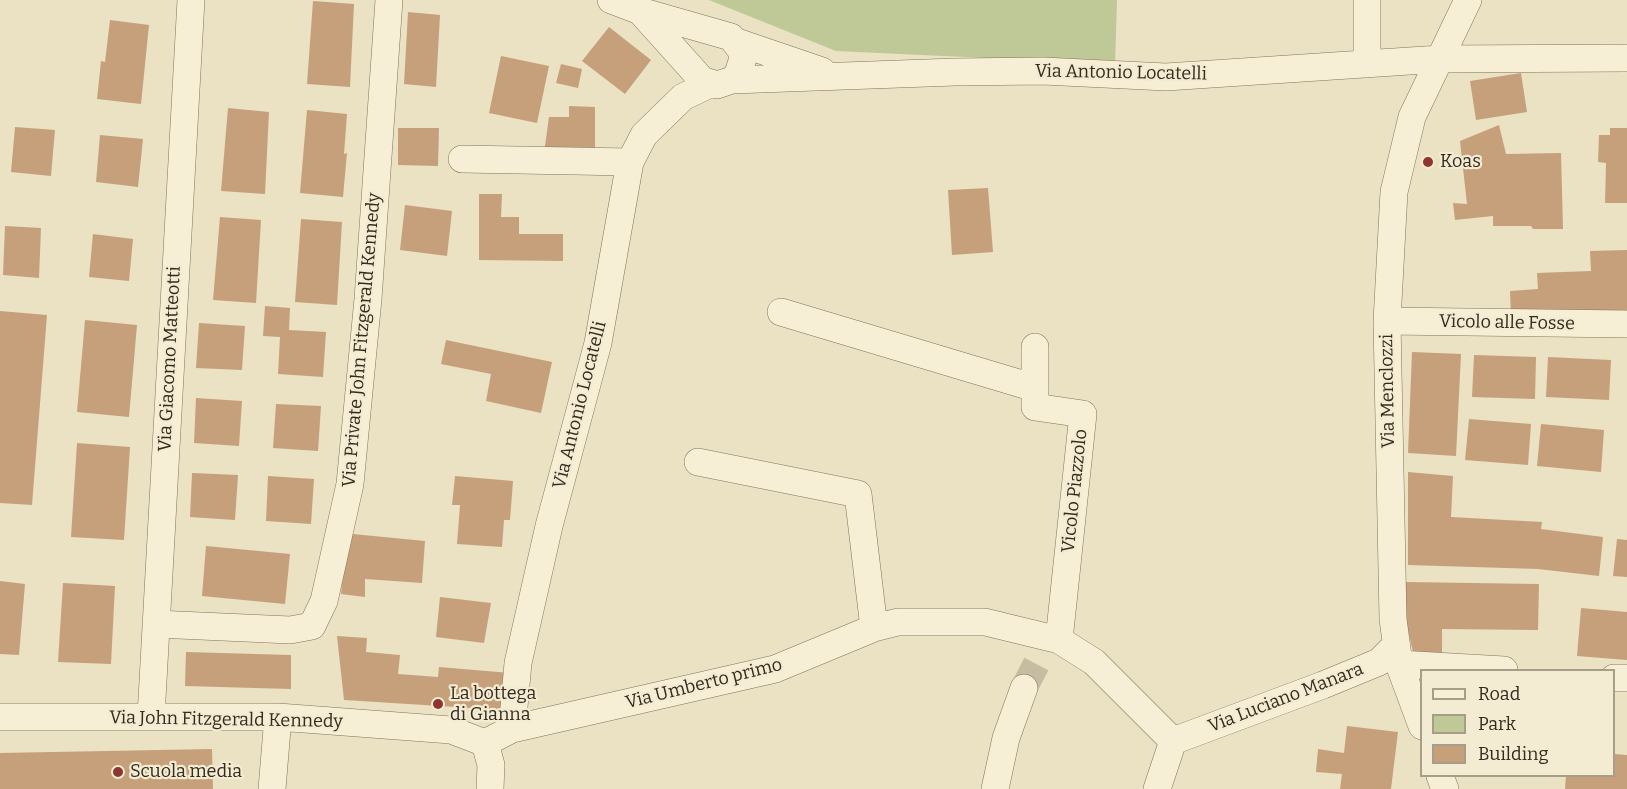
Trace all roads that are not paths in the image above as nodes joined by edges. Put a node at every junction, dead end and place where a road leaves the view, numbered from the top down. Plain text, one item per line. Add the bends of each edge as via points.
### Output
1 (190, 0) edge
2 (389, 0) edge
3 (611, 0) edge
4 (1367, 0) edge
5 (1468, 0) edge
6 (640, 11) junction
7 (737, 42) junction
8 (1627, 58) edge
9 (1440, 59) junction
10 (1366, 64) junction
11 (838, 76) junction
12 (711, 77) junction
13 (462, 159) dead end
14 (630, 162) junction
15 (781, 312) dead end
16 (1387, 321) junction
17 (1627, 324) edge
18 (1035, 347) dead end
19 (1035, 388) junction
20 (698, 462) dead end
21 (156, 624) junction
22 (874, 628) junction
23 (1051, 644) junction
24 (1397, 655) junction
25 (1497, 669) edge
26 (1024, 688) tunnel mouth
27 (0, 717) edge
28 (150, 717) junction
29 (278, 717) junction
30 (1420, 720) edge
31 (512, 729) junction
32 (1173, 741) junction
33 (485, 743) junction
34 (272, 789) edge
35 (490, 789) edge
36 (995, 789) edge
37 (1157, 789) edge

1 - 21 street, Via Giacomo Matteotti
2 - 21 street, Via Private John Fitzgerald Kennedy via 368,299 351,473 324,601 312,626 290,630
3 - 6 street
4 - 10 street
5 - 9 street, Via Menclozzi
6 - 7 street, Via Antonio Locatelli via 725,34
6 - 12 street
7 - 11 street, Via Antonio Locatelli
7 - 12 street via 743,58 738,74
8 - 9 street, Via Antonio Locatelli
9 - 10 street, Via Antonio Locatelli
9 - 16 street, Via Menclozzi via 1412,117 1394,192
10 - 11 street, Via Antonio Locatelli via 1166,77 1043,71
11 - 12 street, Via Antonio Locatelli
12 - 14 street, Via Antonio Locatelli via 644,135
13 - 14 street
14 - 31 street, Via Antonio Locatelli via 598,343 549,526 518,663
15 - 19 street
16 - 17 street, Vicolo alle Fosse
16 - 24 street, Via Menclozzi
18 - 19 street, Vicolo Piazzolo
19 - 23 street, Vicolo Piazzolo via 1035,407 1083,414
20 - 22 street via 858,494
21 - 28 street, Via Giacomo Matteotti
22 - 23 street, Via Umberto primo via 898,622 985,622
22 - 31 street, Via Umberto primo via 775,669
23 - 32 street, Via Umberto primo via 1095,662
24 - 25 street
24 - 30 street, Via Menclozzi
24 - 32 street, Via Luciano Manara
26 - 36 street via 1005,738
27 - 28 street, Via John Fitzgerald Kennedy
28 - 29 street, Via John Fitzgerald Kennedy
29 - 33 street, Via John Fitzgerald Kennedy via 452,730
29 - 34 street
31 - 33 street
32 - 37 street
33 - 35 street via 491,765

